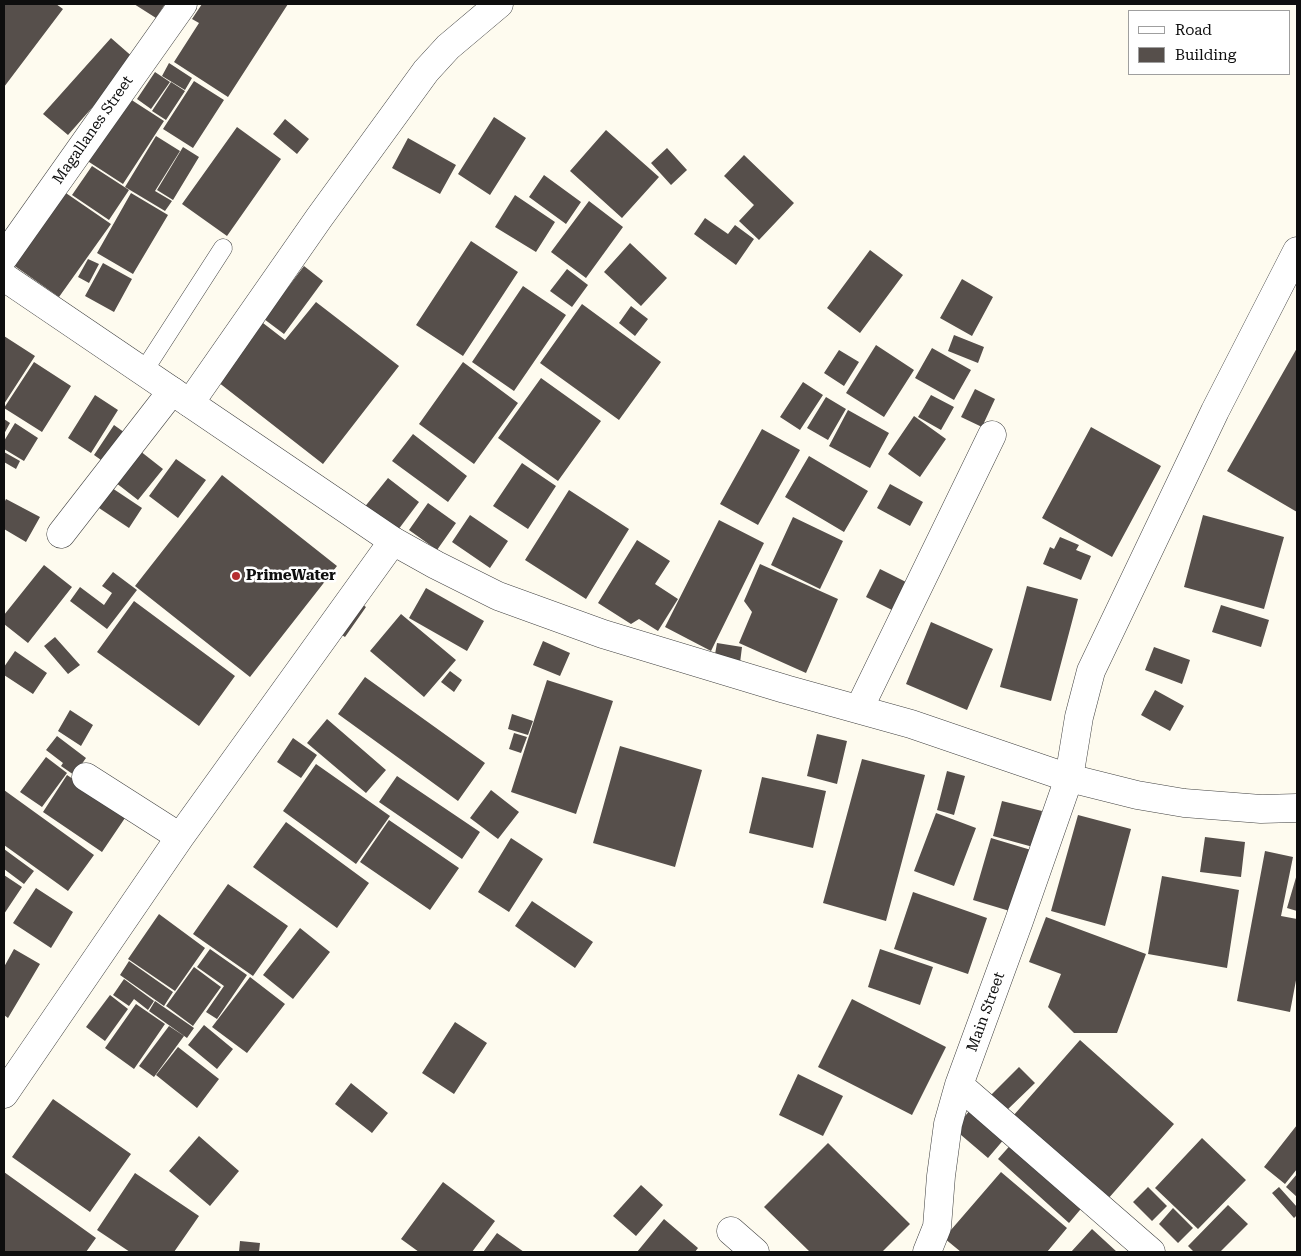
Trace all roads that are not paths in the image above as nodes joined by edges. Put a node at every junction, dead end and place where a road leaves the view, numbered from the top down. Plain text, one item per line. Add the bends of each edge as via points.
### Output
1 (183, 4) edge
2 (499, 4) edge
3 (223, 248) dead end
4 (1297, 251) edge
5 (4, 257) edge
6 (4, 277) edge
7 (143, 372) junction
8 (181, 397) junction
9 (992, 435) dead end
10 (61, 534) dead end
11 (393, 541) junction
12 (860, 709) junction
13 (86, 776) dead end
14 (1069, 778) junction
15 (1297, 808) edge
16 (180, 837) junction
17 (959, 1085) junction
18 (4, 1094) edge
19 (731, 1231) dead end
20 (755, 1252) edge
21 (927, 1252) edge
22 (1151, 1252) edge

1 - 5 street, Magallanes Street
2 - 8 street via 448,47 426,71 325,210
3 - 7 lane
4 - 14 street, Main Street via 1215,411 1091,671
6 - 7 street
7 - 8 street
8 - 10 street
8 - 11 street
9 - 12 street
11 - 12 street via 498,596 545,614 785,689
11 - 16 street
12 - 14 street
13 - 16 street
14 - 15 street via 1184,804
14 - 17 street, Main Street
16 - 18 street
17 - 21 street, Main Street via 948,1124 937,1227
17 - 22 street
19 - 20 street

